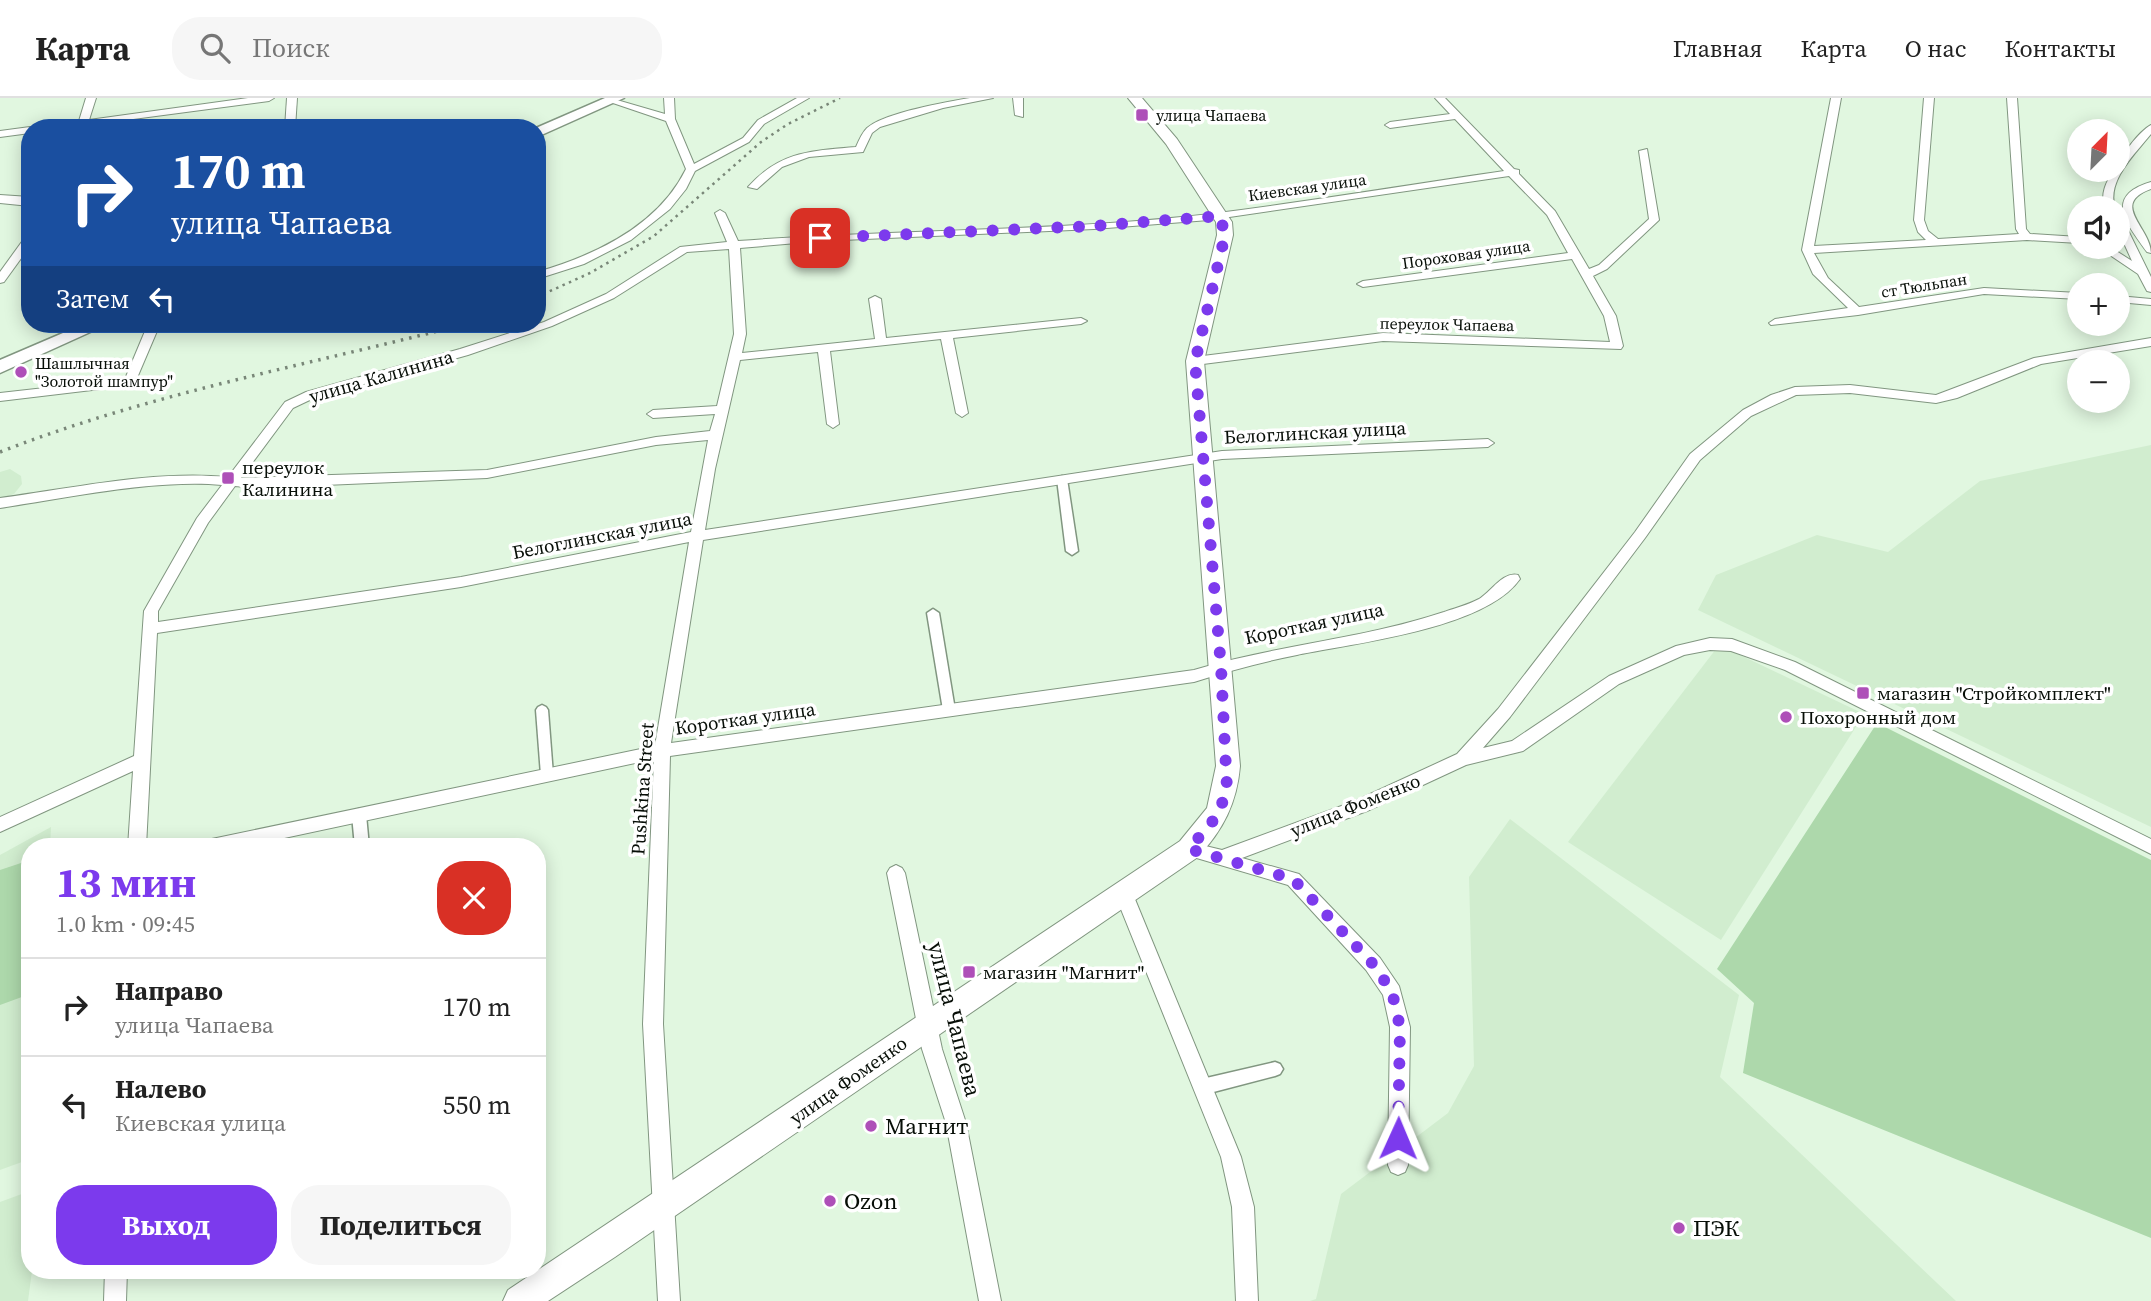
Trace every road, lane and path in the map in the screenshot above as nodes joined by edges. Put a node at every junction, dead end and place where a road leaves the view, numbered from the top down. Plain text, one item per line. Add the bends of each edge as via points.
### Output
1 (91, 98) edge
2 (269, 98) edge
3 (292, 98) edge
4 (669, 98) edge
5 (804, 98) edge
6 (988, 98) edge
7 (1018, 98) edge
8 (1135, 98) edge
9 (1440, 98) edge
10 (1836, 98) edge
11 (1929, 98) edge
12 (2012, 98) edge
13 (615, 99) edge
14 (223, 101) edge
15 (1020, 115) dead end
16 (1458, 116) junction
17 (84, 119) edge
18 (117, 119) edge
19 (291, 119) edge
20 (670, 119) junction
21 (1390, 125) dead end
22 (2151, 128) edge
23 (546, 129) edge
24 (21, 131) edge
25 (0, 134) edge
26 (1644, 151) dead end
27 (691, 169) junction
28 (1514, 172) junction
29 (2151, 185) edge
30 (753, 187) dead end
31 (2106, 196) edge
32 (0, 199) edge
33 (21, 201) edge
34 (720, 213) dead end
35 (1220, 216) junction
36 (2027, 237) junction
37 (2067, 239) edge
38 (1934, 241) junction
39 (734, 245) junction
40 (2130, 246) edge
41 (684, 249) joint
42 (1807, 250) junction
43 (2151, 250) edge
44 (21, 251) edge
45 (1574, 254) junction
46 (2125, 259) edge
47 (2142, 272) junction
48 (546, 273) edge
49 (1586, 275) junction
50 (0, 280) edge
51 (1363, 284) dead end
52 (2151, 289) edge
53 (2067, 295) edge
54 (875, 299) dead end
55 (2130, 300) edge
56 (2151, 302) edge
57 (1858, 312) junction
58 (1081, 321) dead end
59 (1775, 323) dead end
60 (546, 325) edge
61 (78, 333) edge
62 (150, 333) edge
63 (521, 333) edge
64 (946, 335) junction
65 (881, 342) junction
66 (2151, 342) edge
67 (824, 348) junction
68 (734, 357) junction
69 (1195, 362) junction
70 (0, 367) edge
71 (0, 397) edge
72 (721, 411) junction
73 (962, 413) dead end
74 (653, 414) dead end
75 (833, 424) dead end
76 (715, 435) junction
77 (1489, 443) dead end
78 (1202, 457) junction
79 (1062, 479) junction
80 (231, 483) junction
81 (0, 503) edge
82 (696, 536) junction
83 (1072, 551) dead end
84 (1513, 579) dead end
85 (933, 613) dead end
86 (150, 629) junction
87 (1221, 667) junction
88 (542, 710) dead end
89 (949, 710) junction
90 (662, 751) junction
91 (1463, 759) junction
92 (142, 760) junction
93 (547, 775) junction
94 (359, 815) junction
95 (0, 825) edge
96 (138, 838) edge
97 (250, 838) edge
98 (361, 838) edge
99 (2151, 847) edge
100 (1189, 849) junction
101 (1222, 858) junction
102 (896, 873) dead end
103 (1123, 892) junction
104 (927, 1025) junction
105 (1275, 1069) dead end
106 (1202, 1087) junction
107 (1398, 1165) dead end
108 (663, 1209) junction
109 (116, 1279) edge
110 (115, 1301) edge
111 (519, 1301) edge
112 (668, 1301) edge
113 (990, 1301) edge
114 (1247, 1301) edge

1 - 17 street
2 - 14 street
3 - 19 street
4 - 20 street
5 - 27 street via 761,122 746,140 727,152
6 - 30 street via 919,111 877,125 868,132 860,150 807,154 778,165
7 - 15 street
8 - 35 main road via 1172,142
9 - 16 street
10 - 42 street
11 - 38 street via 1919,220 1923,232
12 - 36 street via 2021,229
13 - 20 street
13 - 23 main road
14 - 18 street
16 - 21 street
16 - 28 street
20 - 27 street
22 - 31 street
24 - 25 street
26 - 49 street via 1654,219 1603,267
27 - 48 street via 679,193 628,235 586,260
28 - 35 street, Киевская улица
28 - 45 street via 1551,213
29 - 43 street via 2130,198 2126,206 2128,217
32 - 33 main road
34 - 39 street, Pushkina Street
35 - 39 street, Киевская улица
35 - 69 main road via 1225,235
36 - 37 street
36 - 38 street
38 - 42 street
39 - 41 street, Киевская улица
39 - 68 street, Pushkina Street via 740,334
40 - 47 street
41 - 60 street, улица Калинина via 610,296
42 - 57 street via 1813,269
43 - 47 street via 2143,259
44 - 50 street
45 - 49 street
45 - 51 street, Пороховая улица
46 - 47 street
47 - 52 street
49 - 69 street, переулок Чапаева via 1610,316 1617,346 1410,336
53 - 57 street, ст Тюльпан via 1984,291
54 - 65 street
55 - 56 street
57 - 59 street, ст Тюльпан
58 - 64 street
61 - 70 main road
62 - 71 street via 130,382
63 - 80 street, улица Калинина via 289,405
64 - 65 street
64 - 73 street
65 - 67 street
66 - 91 street, улица Фоменко via 2038,361 1936,398 1819,388 1795,391 1747,413 1695,457 1504,713
67 - 68 street
67 - 75 street
68 - 72 street, Pushkina Street
69 - 78 main road
72 - 74 street
72 - 76 street, Pushkina Street
76 - 80 street via 656,441 487,474
76 - 82 street, Pushkina Street
77 - 78 street, Белоглинская улица
78 - 79 street, Белоглинская улица
78 - 87 main road
79 - 82 street, Белоглинская улица
79 - 83 street
80 - 81 street via 204,479 155,482
80 - 86 street, улица Калинина via 202,521 151,611
82 - 86 street, Белоглинская улица via 461,582
82 - 90 street, Pushkina Street
84 - 87 street, Короткая улица via 1481,604 1422,622
85 - 89 street
86 - 92 street, улица Калинина
87 - 89 street, Короткая улица via 1194,676
87 - 100 main road via 1227,789 1218,815
88 - 93 street
89 - 90 street, Короткая улица
90 - 93 street, Короткая улица
90 - 108 street, Pushkina Street via 653,1024
91 - 99 street via 1517,746 1614,680 1651,661 1710,644 1732,645 1790,666
91 - 101 street, улица Фоменко via 1361,806
92 - 95 street
92 - 96 street, улица Калинина
93 - 94 street, Короткая улица
94 - 97 street, Короткая улица
94 - 98 street
100 - 101 street
100 - 103 main road, улица Фоменко
101 - 107 street via 1293,879 1373,964 1392,992 1400,1027
102 - 104 street, улица Чапаева
103 - 104 main road, улица Фоменко
103 - 106 street
104 - 108 main road, улица Фоменко
104 - 113 street, улица Чапаева via 957,1123
105 - 106 street
106 - 114 street via 1231,1157 1244,1207
108 - 111 main road, улица Фоменко
108 - 112 street, Pushkina Street
109 - 110 street

